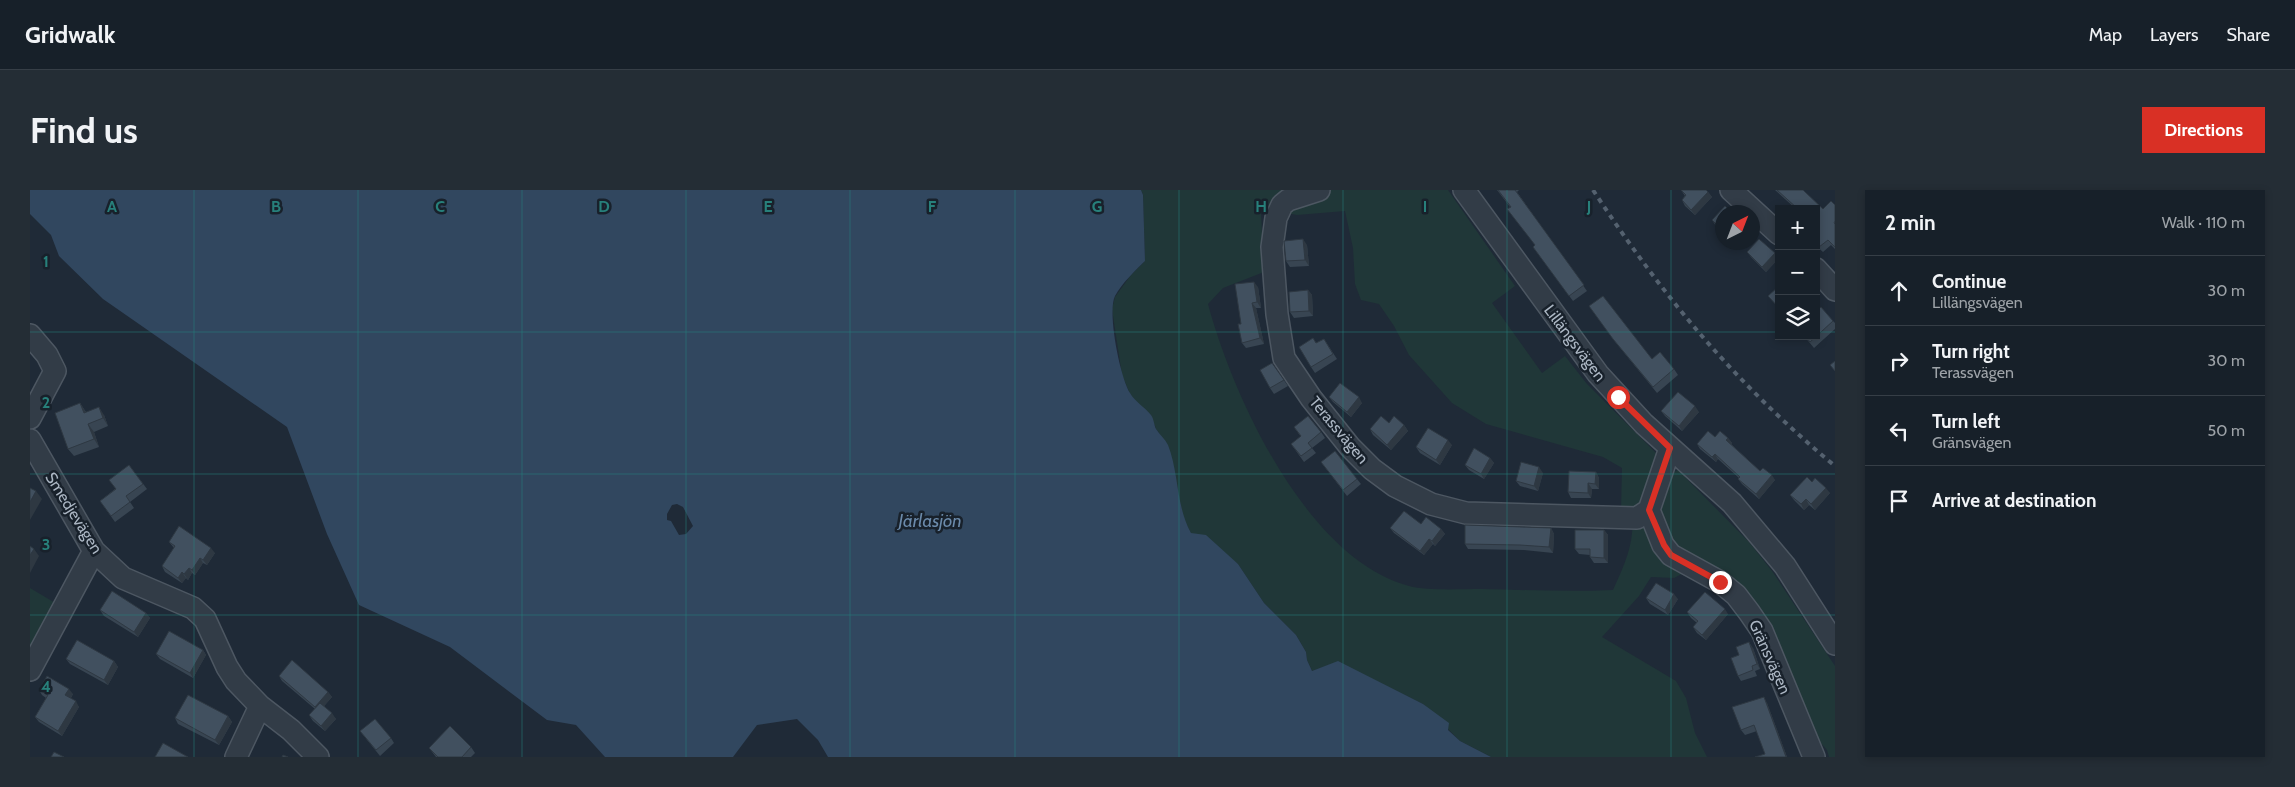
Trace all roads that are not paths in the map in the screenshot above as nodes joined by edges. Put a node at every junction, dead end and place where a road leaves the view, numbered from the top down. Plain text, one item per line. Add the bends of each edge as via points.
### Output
1 (1319, 190) edge
2 (1464, 190) edge
3 (1731, 190) edge
4 (1775, 230) edge
5 (1820, 273) edge
6 (1835, 290) edge
7 (30, 335) edge
8 (30, 418) edge
9 (30, 440) edge
10 (1670, 448) junction
11 (1649, 510) junction
12 (94, 551) junction
13 (1835, 644) edge
14 (30, 670) edge
15 (260, 706) junction
16 (236, 757) edge
17 (318, 757) edge
18 (1814, 757) edge

1 - 11 street, Terassvägen via 1288,200 1276,218 1273,266 1284,358 1311,398 1372,469 1395,486 1431,504 1466,514 1637,518
2 - 10 street, Lillängsvägen via 1598,374
3 - 4 street
5 - 6 street
7 - 8 street via 47,355 55,371
9 - 12 street, Smedjevägen
10 - 11 street
10 - 13 street, Lillängsvägen via 1732,503 1785,566
11 - 18 street, Gränsvägen via 1671,555 1720,582 1736,595 1762,631
12 - 14 street
12 - 15 street, Smedjevägen via 123,578 193,608 206,619 227,667
15 - 16 street
15 - 17 street, Smedjevägen via 292,730

